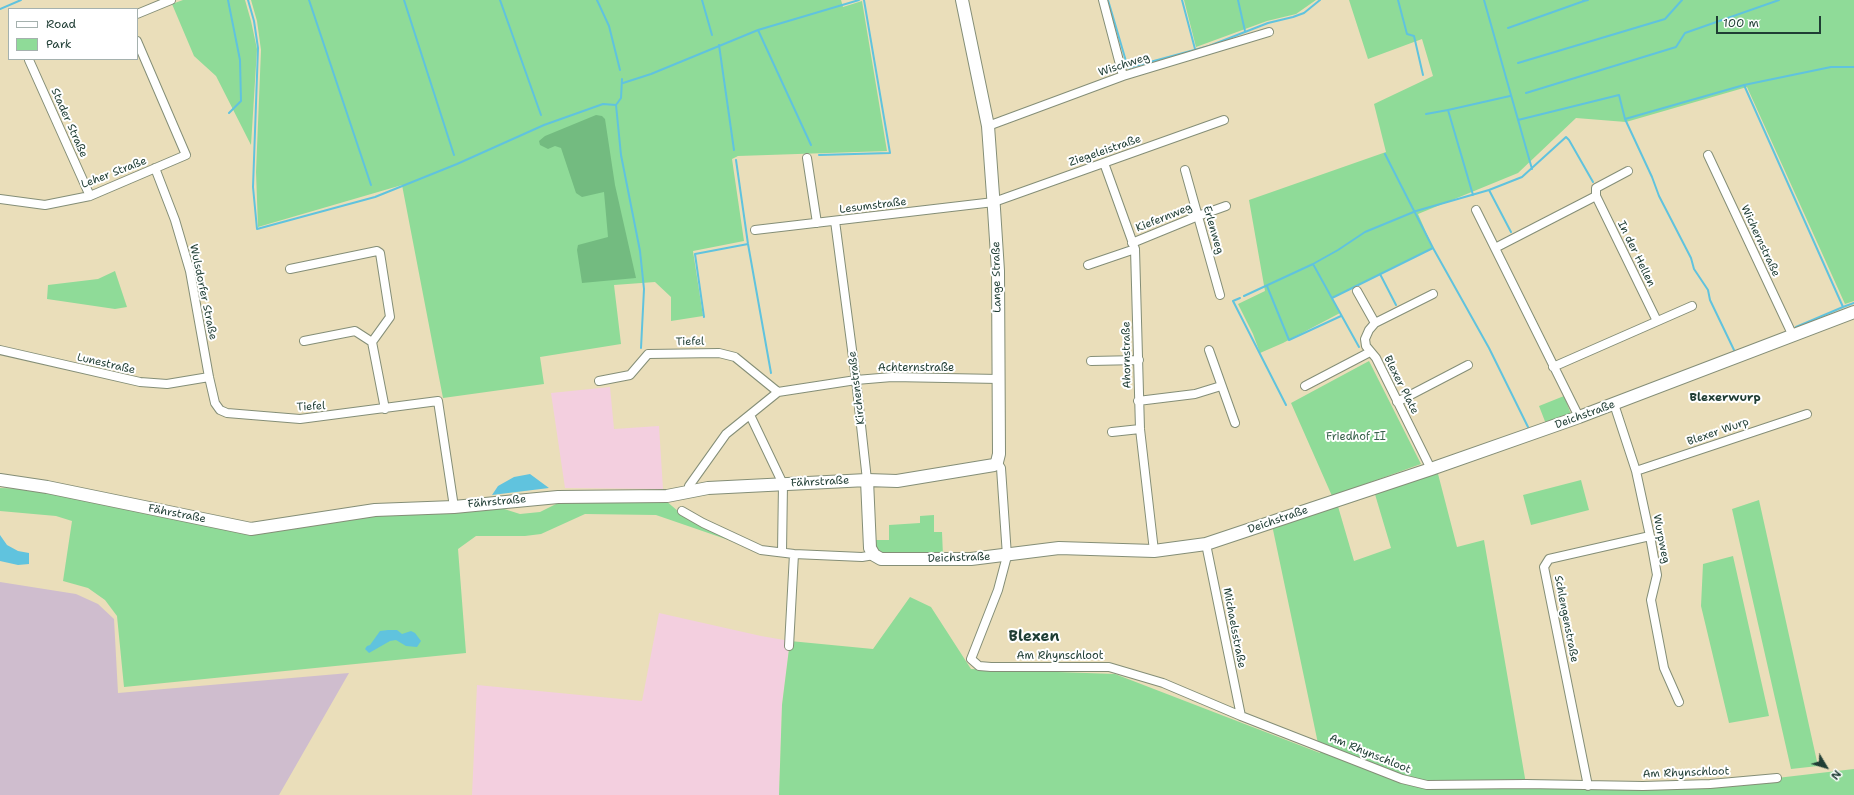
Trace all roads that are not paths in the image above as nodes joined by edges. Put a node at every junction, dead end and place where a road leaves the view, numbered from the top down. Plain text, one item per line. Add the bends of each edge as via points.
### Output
1 (170, 0) edge
2 (962, 0) edge
3 (1102, 0) edge
4 (138, 14) edge
5 (1269, 32) dead end
6 (138, 43) edge
7 (29, 60) edge
8 (1123, 76) junction
9 (1224, 120) dead end
10 (988, 126) junction
11 (1708, 155) dead end
12 (807, 158) dead end
13 (1104, 163) junction
14 (155, 168) junction
15 (1185, 170) dead end
16 (1628, 171) dead end
17 (90, 196) junction
18 (1596, 196) junction
19 (0, 199) edge
20 (994, 202) junction
21 (1226, 206) dead end
22 (1476, 210) dead end
23 (1198, 216) junction
24 (835, 221) junction
25 (817, 223) junction
26 (755, 230) dead end
27 (1134, 246) junction
28 (1495, 248) junction
29 (1088, 265) dead end
30 (290, 269) dead end
31 (1357, 291) dead end
32 (1433, 294) dead end
33 (1220, 295) dead end
34 (1692, 306) dead end
35 (1854, 312) edge
36 (1657, 321) junction
37 (1375, 323) junction
38 (1793, 336) junction
39 (304, 341) dead end
40 (372, 342) junction
41 (0, 350) edge
42 (1209, 350) dead end
43 (1370, 352) junction
44 (1139, 360) junction
45 (1091, 361) dead end
46 (1468, 365) dead end
47 (1553, 366) junction
48 (209, 377) junction
49 (999, 379) junction
50 (856, 380) junction
51 (599, 381) dead end
52 (1221, 386) junction
53 (1305, 386) dead end
54 (778, 392) junction
55 (1138, 401) junction
56 (1397, 402) junction
57 (1614, 404) junction
58 (384, 409) junction
59 (1807, 414) dead end
60 (750, 415) junction
61 (1579, 417) junction
62 (1235, 423) dead end
63 (1140, 429) junction
64 (1112, 432) dead end
65 (997, 462) junction
66 (1431, 469) junction
67 (1636, 471) junction
68 (0, 480) edge
69 (867, 480) junction
70 (783, 484) junction
71 (688, 491) junction
72 (454, 507) junction
73 (682, 511) dead end
74 (1650, 536) junction
75 (1206, 544) junction
76 (1154, 551) junction
77 (782, 552) junction
78 (794, 554) junction
79 (874, 555) junction
80 (1008, 556) junction
81 (789, 646) dead end
82 (1679, 702) dead end
83 (1241, 716) junction
84 (1777, 778) dead end
85 (1588, 786) junction

1 - 4 street
2 - 10 street, Lange Straße
3 - 8 street
5 - 8 street, Wischweg
6 - 14 street, Leher Straße via 186,154
7 - 17 street, Stader Straße
8 - 10 street, Wischweg
9 - 13 street, Ziegeleistraße
10 - 20 street, Lange Straße
11 - 38 street, Wichernstraße
12 - 25 street
13 - 20 street, Ziegeleistraße
13 - 27 street, Ahornstraße
14 - 17 street, Leher Straße
14 - 48 street, Wulsdorfer Straße via 175,220 190,272
15 - 23 street, Erlenweg
16 - 18 street via 1596,188
17 - 19 street, Leher Straße via 45,205
18 - 28 street
18 - 36 street, In der Hellen
20 - 24 street, Lesumstraße
20 - 49 street, Lange Straße via 998,271
21 - 23 street, Kiefernweg
22 - 28 street
23 - 27 street, Kiefernweg
23 - 33 street, Erlenweg
24 - 25 street, Lesumstraße
24 - 50 street, Kirchenstraße
25 - 26 street, Lesumstraße
27 - 29 street, Kiefernweg
27 - 44 street, Ahornstraße
28 - 47 street
30 - 40 street via 380,252 390,316
31 - 37 street
32 - 37 street
34 - 36 street
35 - 38 street, Deichstraße
36 - 47 street
37 - 43 street, Blexer Plate via 1365,339
38 - 57 street, Deichstraße
39 - 40 street via 354,331
40 - 58 street
41 - 48 street, Lunestraße via 140,382 167,384
42 - 52 street
43 - 53 street
43 - 56 street, Blexer Plate via 1376,358
44 - 45 street
44 - 55 street, Ahornstraße
46 - 56 street
47 - 61 street
48 - 58 street, Tiefel via 215,404 227,413 300,419
49 - 50 street, Achternstraße via 892,377
49 - 65 street, Lange Straße
50 - 54 street, Achternstraße
50 - 69 street, Kirchenstraße
51 - 54 street, Tiefel via 630,375 648,354 719,353 735,357
52 - 55 street via 1195,394
52 - 62 street
54 - 60 street
55 - 63 street, Ahornstraße
56 - 66 street, Blexer Plate
57 - 61 street, Deichstraße
57 - 67 street, Wurpweg
58 - 72 street, Tiefel via 438,401
59 - 67 street, Blexer Wurp
60 - 70 street
60 - 71 street via 726,434
61 - 66 street, Deichstraße
63 - 64 street
63 - 76 street, Ahornstraße
65 - 69 street, Fährstraße via 988,467 891,482
65 - 80 street, Lange Straße via 1000,468
66 - 75 street, Deichstraße
67 - 74 street, Wurpweg
68 - 72 street, Fährstraße via 47,487 250,529 375,510
69 - 70 street, Fährstraße
69 - 79 street, Kirchenstraße via 870,548
70 - 71 street, Fährstraße
70 - 77 street
71 - 72 street, Fährstraße via 667,496 558,497
73 - 77 street, Deichstraße via 761,550
74 - 82 street, Wurpweg via 1657,574 1651,600 1664,668
74 - 85 street, Schlengenstraße via 1548,559 1544,567
75 - 76 street, Deichstraße
75 - 83 street, Michaelsstraße
76 - 80 street, Deichstraße via 1059,548
77 - 78 street, Deichstraße
78 - 79 street, Deichstraße via 862,558
78 - 81 street
79 - 80 street, Deichstraße via 881,559 909,560
80 - 83 street, Am Rhynschloot via 998,590 971,659 979,666 1109,667 1163,683
83 - 85 street, Am Rhynschloot via 1415,783
84 - 85 street, Am Rhynschloot via 1710,784

